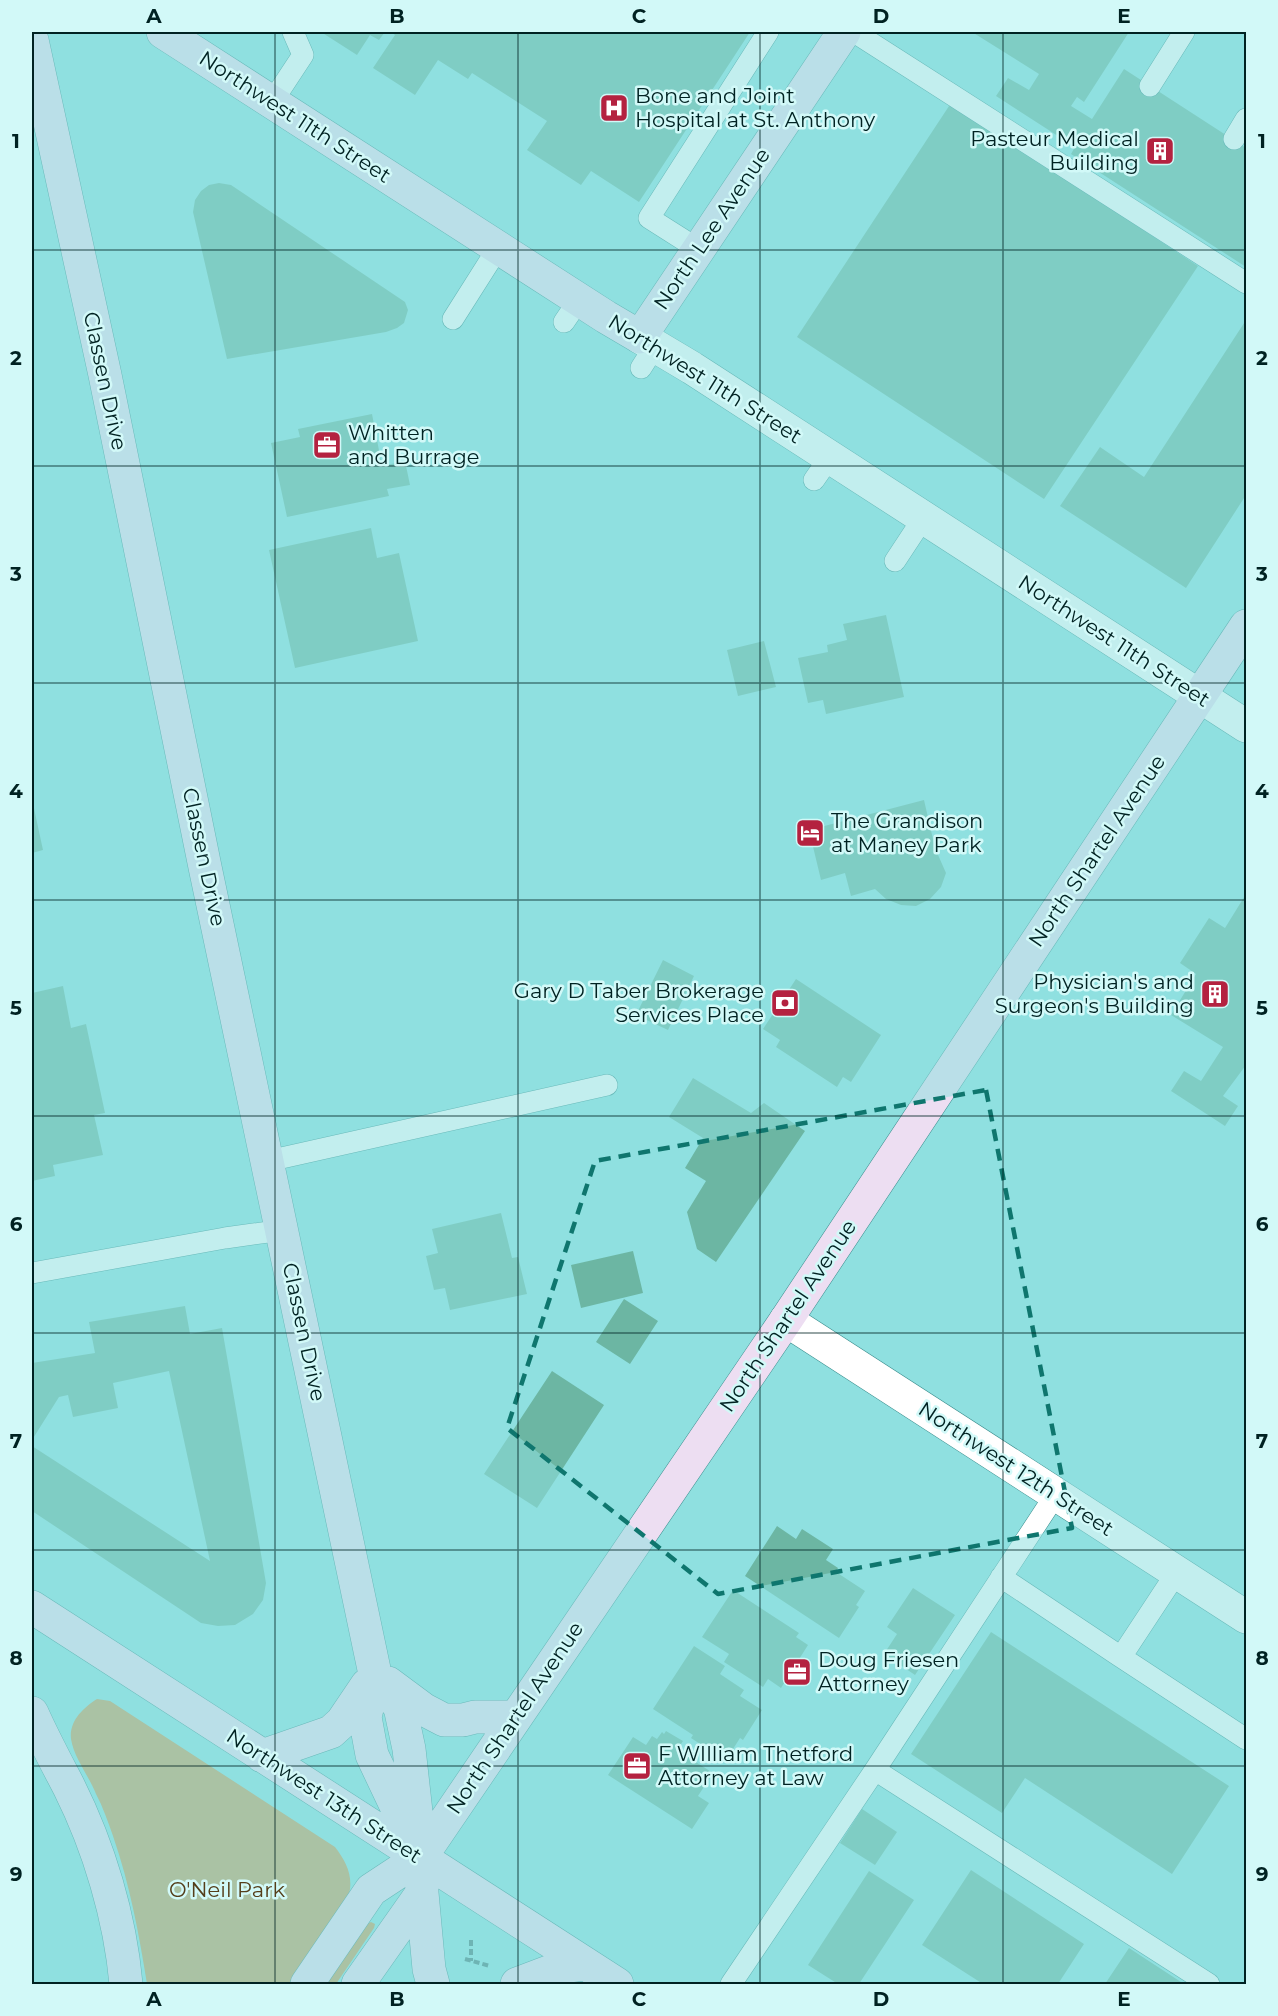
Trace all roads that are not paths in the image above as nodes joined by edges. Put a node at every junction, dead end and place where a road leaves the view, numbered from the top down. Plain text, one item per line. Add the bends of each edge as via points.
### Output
1 (163, 32) edge
2 (293, 32) edge
3 (768, 32) edge
4 (844, 32) edge
5 (854, 32) edge
6 (1184, 32) edge
7 (32, 40) edge
8 (1150, 86) dead end
9 (272, 102) junction
10 (1246, 119) edge
11 (1233, 139) dead end
12 (498, 248) junction
13 (698, 249) junction
14 (1246, 283) edge
15 (453, 319) dead end
16 (646, 350) junction
17 (924, 517) junction
18 (895, 561) dead end
19 (1246, 627) edge
20 (1200, 696) junction
21 (1246, 726) edge
22 (607, 1085) dead end
23 (268, 1161) junction
24 (283, 1230) junction
25 (32, 1273) edge
26 (786, 1320) junction
27 (1056, 1494) junction
28 (1177, 1572) junction
29 (1001, 1578) junction
30 (32, 1607) edge
31 (1246, 1617) edge
32 (1121, 1657) junction
33 (375, 1674) junction
34 (32, 1713) edge
35 (515, 1717) junction
36 (1246, 1739) edge
37 (262, 1756) junction
38 (875, 1770) junction
39 (421, 1857) junction
40 (422, 1893) junction
41 (586, 1965) junction
42 (126, 1984) edge
43 (307, 1984) edge
44 (358, 1984) edge
45 (433, 1984) edge
46 (517, 1984) edge
47 (617, 1984) edge
48 (731, 1984) edge
49 (1209, 1984) edge

1 - 9 street, Northwest 11th Street
2 - 9 lane via 303,55
3 - 13 lane via 649,218
4 - 13 street, North Lee Avenue
5 - 14 lane via 1093,176 1174,228
6 - 8 lane
7 - 23 street, Classen Drive
9 - 12 street, Northwest 11th Street
10 - 11 lane
12 - 15 lane
12 - 16 street, Northwest 11th Street via 571,311
13 - 16 street, North Lee Avenue
16 - 17 street, Northwest 11th Street via 692,368 822,469
17 - 18 lane
17 - 20 street, Northwest 11th Street
19 - 20 street, North Shartel Avenue
20 - 21 street, Northwest 11th Street
20 - 26 street, North Shartel Avenue
22 - 23 lane
23 - 24 street, Classen Drive
24 - 25 lane
24 - 33 street, Classen Drive
26 - 27 street, Northwest 12th Street
26 - 35 street, North Shartel Avenue
27 - 28 street, Northwest 12th Street
27 - 29 lane
28 - 31 street, Northwest 12th Street
28 - 32 lane
29 - 32 lane
29 - 38 lane
30 - 37 street, Northwest 13th Street
32 - 36 lane
33 - 35 street via 444,1720
33 - 37 street via 331,1732
33 - 39 street, Classen Drive via 400,1707 409,1749
34 - 42 street via 99,1861 118,1928
35 - 39 street, North Shartel Avenue
37 - 39 street, Northwest 13th Street
38 - 48 lane
38 - 49 lane
39 - 40 street, Classen Drive
39 - 41 street, Northwest 13th Street
39 - 43 street, North Shartel Avenue via 371,1890
40 - 44 street
40 - 45 street, Classen Drive
41 - 46 street via 562,1967
41 - 47 street, Northwest 13th Street

